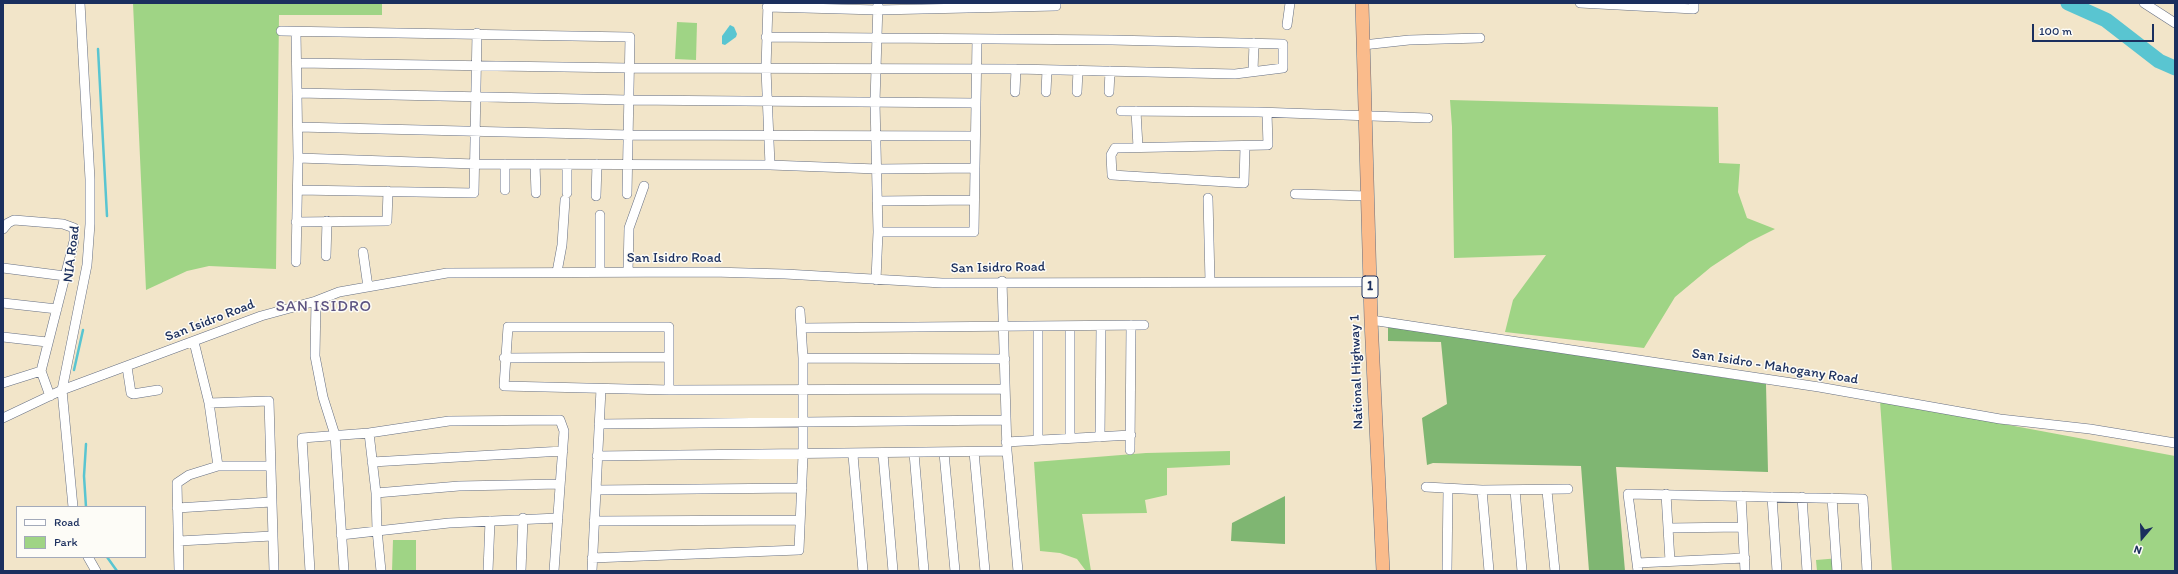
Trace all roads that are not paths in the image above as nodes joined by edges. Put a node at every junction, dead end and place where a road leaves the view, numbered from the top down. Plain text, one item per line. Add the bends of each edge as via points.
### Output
1 (80, 3) edge
2 (1290, 3) edge
3 (1362, 3) edge
4 (1580, 3) edge
5 (1694, 3) edge
6 (2144, 3) edge
7 (768, 5) edge
8 (1056, 5) edge
9 (878, 6) edge
10 (2175, 23) edge
11 (1287, 25) dead end
12 (282, 31) dead end
13 (296, 32) junction
14 (477, 33) junction
15 (766, 37) junction
16 (877, 37) junction
17 (1480, 38) dead end
18 (976, 39) junction
19 (1254, 43) junction
20 (1363, 45) junction
21 (298, 63) junction
22 (476, 65) junction
23 (629, 68) junction
24 (766, 69) junction
25 (876, 69) junction
26 (1016, 69) junction
27 (976, 70) junction
28 (1046, 70) junction
29 (1078, 70) junction
30 (1110, 71) junction
31 (1253, 71) junction
32 (1016, 92) dead end
33 (1046, 92) dead end
34 (1077, 92) dead end
35 (1109, 92) dead end
36 (298, 93) junction
37 (476, 98) junction
38 (628, 100) junction
39 (767, 100) junction
40 (875, 102) junction
41 (976, 103) junction
42 (1136, 111) junction
43 (1121, 112) dead end
44 (1267, 113) junction
45 (1364, 116) junction
46 (1428, 118) dead end
47 (298, 127) junction
48 (475, 130) junction
49 (629, 135) junction
50 (770, 135) junction
51 (877, 135) junction
52 (975, 136) junction
53 (1245, 146) junction
54 (1138, 147) junction
55 (298, 158) junction
56 (475, 164) junction
57 (505, 164) junction
58 (535, 164) junction
59 (567, 164) junction
60 (597, 164) junction
61 (629, 165) junction
62 (770, 165) junction
63 (975, 168) junction
64 (877, 169) junction
65 (644, 186) dead end
66 (298, 190) junction
67 (505, 190) dead end
68 (388, 191) junction
69 (536, 193) dead end
70 (627, 194) dead end
71 (1295, 194) dead end
72 (596, 196) dead end
73 (1368, 196) junction
74 (1208, 198) dead end
75 (974, 200) junction
76 (877, 202) junction
77 (600, 215) dead end
78 (327, 221) junction
79 (296, 222) junction
80 (3, 229) edge
81 (878, 232) junction
82 (363, 252) dead end
83 (326, 256) dead end
84 (296, 262) dead end
85 (3, 268) edge
86 (557, 272) junction
87 (600, 272) junction
88 (628, 272) junction
89 (65, 276) junction
90 (876, 280) junction
91 (1002, 281) junction
92 (1210, 282) junction
93 (1370, 282) junction
94 (368, 287) junction
95 (316, 301) junction
96 (3, 303) edge
97 (57, 309) junction
98 (800, 311) dead end
99 (1371, 320) junction
100 (1131, 325) junction
101 (1144, 325) dead end
102 (1038, 326) junction
103 (1070, 326) junction
104 (1101, 326) junction
105 (1004, 327) junction
106 (802, 328) junction
107 (3, 337) edge
108 (47, 342) junction
109 (194, 342) junction
110 (668, 357) junction
111 (504, 358) junction
112 (803, 358) junction
113 (1005, 358) junction
114 (127, 367) junction
115 (41, 372) junction
116 (3, 384) edge
117 (601, 388) junction
118 (803, 389) junction
119 (1005, 389) junction
120 (62, 390) junction
121 (158, 390) dead end
122 (669, 390) junction
123 (50, 396) junction
124 (209, 403) junction
125 (3, 418) edge
126 (1006, 420) junction
127 (803, 423) junction
128 (599, 424) junction
129 (369, 433) junction
130 (335, 435) junction
131 (1131, 435) junction
132 (1100, 437) junction
133 (1070, 438) junction
134 (1038, 440) junction
135 (2175, 443) edge
136 (1006, 447) junction
137 (563, 450) junction
138 (1130, 450) dead end
139 (974, 452) junction
140 (944, 453) junction
141 (883, 454) junction
142 (914, 454) junction
143 (803, 455) junction
144 (853, 455) junction
145 (597, 456) junction
146 (372, 462) junction
147 (218, 466) junction
148 (271, 466) junction
149 (560, 484) junction
150 (1426, 487) dead end
151 (802, 488) junction
152 (1448, 489) junction
153 (596, 490) junction
154 (1482, 490) junction
155 (1515, 490) junction
156 (1568, 490) dead end
157 (1547, 491) junction
158 (376, 493) junction
159 (1666, 494) junction
160 (1741, 496) junction
161 (1802, 496) junction
162 (1772, 497) junction
163 (1832, 498) junction
164 (272, 502) junction
165 (72, 506) edge
166 (176, 508) junction
167 (523, 518) junction
168 (558, 518) junction
169 (800, 520) junction
170 (490, 521) junction
171 (594, 521) junction
172 (1742, 527) junction
173 (1669, 528) junction
174 (377, 530) junction
175 (341, 535) junction
176 (272, 536) junction
177 (178, 541) junction
178 (89, 558) edge
179 (592, 558) junction
180 (1745, 558) junction
181 (1670, 561) junction
182 (1637, 567) edge
183 (96, 571) edge
184 (179, 571) edge
185 (266, 571) edge
186 (274, 571) edge
187 (310, 571) edge
188 (344, 571) edge
189 (381, 571) edge
190 (488, 571) edge
191 (521, 571) edge
192 (554, 571) edge
193 (592, 571) edge
194 (864, 571) edge
195 (893, 571) edge
196 (924, 571) edge
197 (955, 571) edge
198 (985, 571) edge
199 (1018, 571) edge
200 (1383, 571) edge
201 (1447, 571) edge
202 (1489, 571) edge
203 (1522, 571) edge
204 (1555, 571) edge
205 (1745, 571) edge
206 (1777, 571) edge
207 (1807, 571) edge
208 (1837, 571) edge
209 (1867, 571) edge

1 - 120 street, NIA Road via 90,179 89,244
2 - 11 street
3 - 20 highway, National Highway 1 / 1
4 - 5 street via 1694,9
6 - 10 street
7 - 9 street
7 - 15 street
8 - 9 street
9 - 16 street
12 - 13 street
13 - 14 street
13 - 21 street
14 - 22 street
14 - 23 street via 630,37
15 - 16 street
15 - 24 street
16 - 18 street
16 - 25 street
17 - 20 street via 1409,40
18 - 19 street
18 - 27 street
19 - 31 street
19 - 31 street via 1283,44 1283,68
20 - 45 highway, National Highway 1 / 1
21 - 22 street
21 - 36 street
22 - 23 street
22 - 37 street
23 - 24 street
23 - 38 street
24 - 25 street
24 - 39 street
25 - 27 street
25 - 40 street
26 - 27 street
26 - 28 street
26 - 32 street
27 - 41 street
28 - 29 street
28 - 33 street
29 - 30 street
29 - 34 street
30 - 31 street via 1235,74
30 - 35 street
36 - 37 street
36 - 47 street
37 - 38 street
37 - 48 street
38 - 39 street
38 - 49 street
39 - 40 street
39 - 50 street
40 - 41 street
40 - 51 street
41 - 52 street
42 - 43 street
42 - 44 street
42 - 54 street
44 - 45 street
44 - 53 street via 1268,144
45 - 46 street
45 - 73 highway, National Highway 1 / 1
47 - 48 street
47 - 55 street
48 - 49 street
48 - 56 street
49 - 50 street
49 - 61 street
50 - 51 street
50 - 62 street
51 - 52 street
51 - 64 street
52 - 63 street
53 - 54 street
53 - 54 street via 1244,183 1112,175 1111,155 1115,148
55 - 56 street
55 - 66 street
56 - 57 street
56 - 68 street via 474,193
57 - 58 street
57 - 67 street
58 - 59 street
58 - 69 street
59 - 60 street
59 - 86 street via 562,245
60 - 61 street
60 - 72 street
61 - 62 street
61 - 70 street
62 - 64 street
63 - 64 street
63 - 75 street
64 - 76 street
65 - 88 street via 629,228
66 - 68 street
66 - 79 street
68 - 78 street via 387,221
71 - 73 street
73 - 93 highway, National Highway 1 / 1
74 - 92 street
75 - 76 street
75 - 81 street via 974,232
76 - 81 street
77 - 87 street
78 - 79 street
78 - 83 street
79 - 84 street
80 - 89 street via 14,220 63,224 74,228 74,241
81 - 90 street
82 - 94 street
85 - 89 street
86 - 87 street, San Isidro Road
86 - 94 street, San Isidro Road via 447,273
87 - 88 street, San Isidro Road
88 - 90 street, San Isidro Road via 785,274
89 - 97 street
90 - 91 street, San Isidro Road via 942,283
91 - 92 street, San Isidro Road
91 - 105 street
92 - 93 street, San Isidro Road
93 - 99 highway, National Highway 1 / 1
94 - 95 street, San Isidro Road via 339,292
95 - 109 street, San Isidro Road via 261,316
95 - 130 street via 315,356 323,397
96 - 97 street
97 - 108 street
98 - 106 street
99 - 135 street, San Isidro - Mahogany Road via 1819,387 2000,419
99 - 200 highway, National Highway 1 / 1
100 - 101 street
100 - 104 street
100 - 131 street
102 - 103 street
102 - 105 street
102 - 134 street
103 - 104 street
103 - 133 street
104 - 132 street
105 - 106 street
105 - 113 street
106 - 112 street
107 - 108 street
108 - 115 street
109 - 114 street, San Isidro Road
109 - 124 street
110 - 111 street
110 - 111 street via 669,327 508,327
110 - 122 street
111 - 117 street via 504,386
112 - 113 street
112 - 118 street
113 - 119 street
114 - 120 street, San Isidro Road
114 - 121 street via 131,393
115 - 116 street
115 - 123 street
117 - 122 street
117 - 128 street
118 - 119 street
118 - 122 street
118 - 127 street
119 - 126 street
120 - 123 street, San Isidro Road
120 - 165 street, NIA Road
123 - 125 street, San Isidro Road
124 - 147 street
124 - 148 street via 269,401
126 - 127 street
126 - 136 street
127 - 128 street
127 - 143 street
128 - 145 street
129 - 130 street
129 - 137 street via 450,421 560,420 564,431
129 - 146 street
130 - 175 street
130 - 187 street via 302,438
131 - 132 street
131 - 138 street
132 - 133 street
133 - 134 street
134 - 136 street
136 - 139 street
136 - 199 street
137 - 146 street
137 - 149 street
139 - 140 street
139 - 198 street
140 - 142 street
140 - 197 street
141 - 142 street
141 - 144 street
141 - 195 street
142 - 196 street
143 - 144 street
143 - 145 street
143 - 151 street
144 - 194 street
145 - 153 street
146 - 158 street
147 - 148 street
147 - 166 street via 189,475 177,483
148 - 164 street
149 - 158 street via 459,486
149 - 168 street
150 - 152 street
151 - 153 street
151 - 169 street
152 - 154 street
152 - 201 street
153 - 171 street
154 - 155 street
154 - 202 street
155 - 157 street
155 - 203 street
156 - 157 street
157 - 204 street
158 - 174 street
159 - 160 street
159 - 173 street
159 - 182 street via 1628,494
160 - 162 street
160 - 172 street
161 - 162 street
161 - 163 street
161 - 207 street
162 - 206 street
163 - 208 street
163 - 209 street via 1863,499
164 - 166 street
164 - 176 street
166 - 177 street
167 - 168 street
167 - 170 street
167 - 191 street
168 - 192 street
169 - 171 street
169 - 179 street via 799,550
170 - 174 street
170 - 190 street
171 - 179 street
172 - 173 street
172 - 180 street
173 - 181 street
174 - 175 street
174 - 189 street
175 - 188 street
176 - 177 street
176 - 186 street
177 - 184 street
178 - 183 street
179 - 193 street
180 - 181 street
180 - 205 street
181 - 182 street
185 - 186 street

